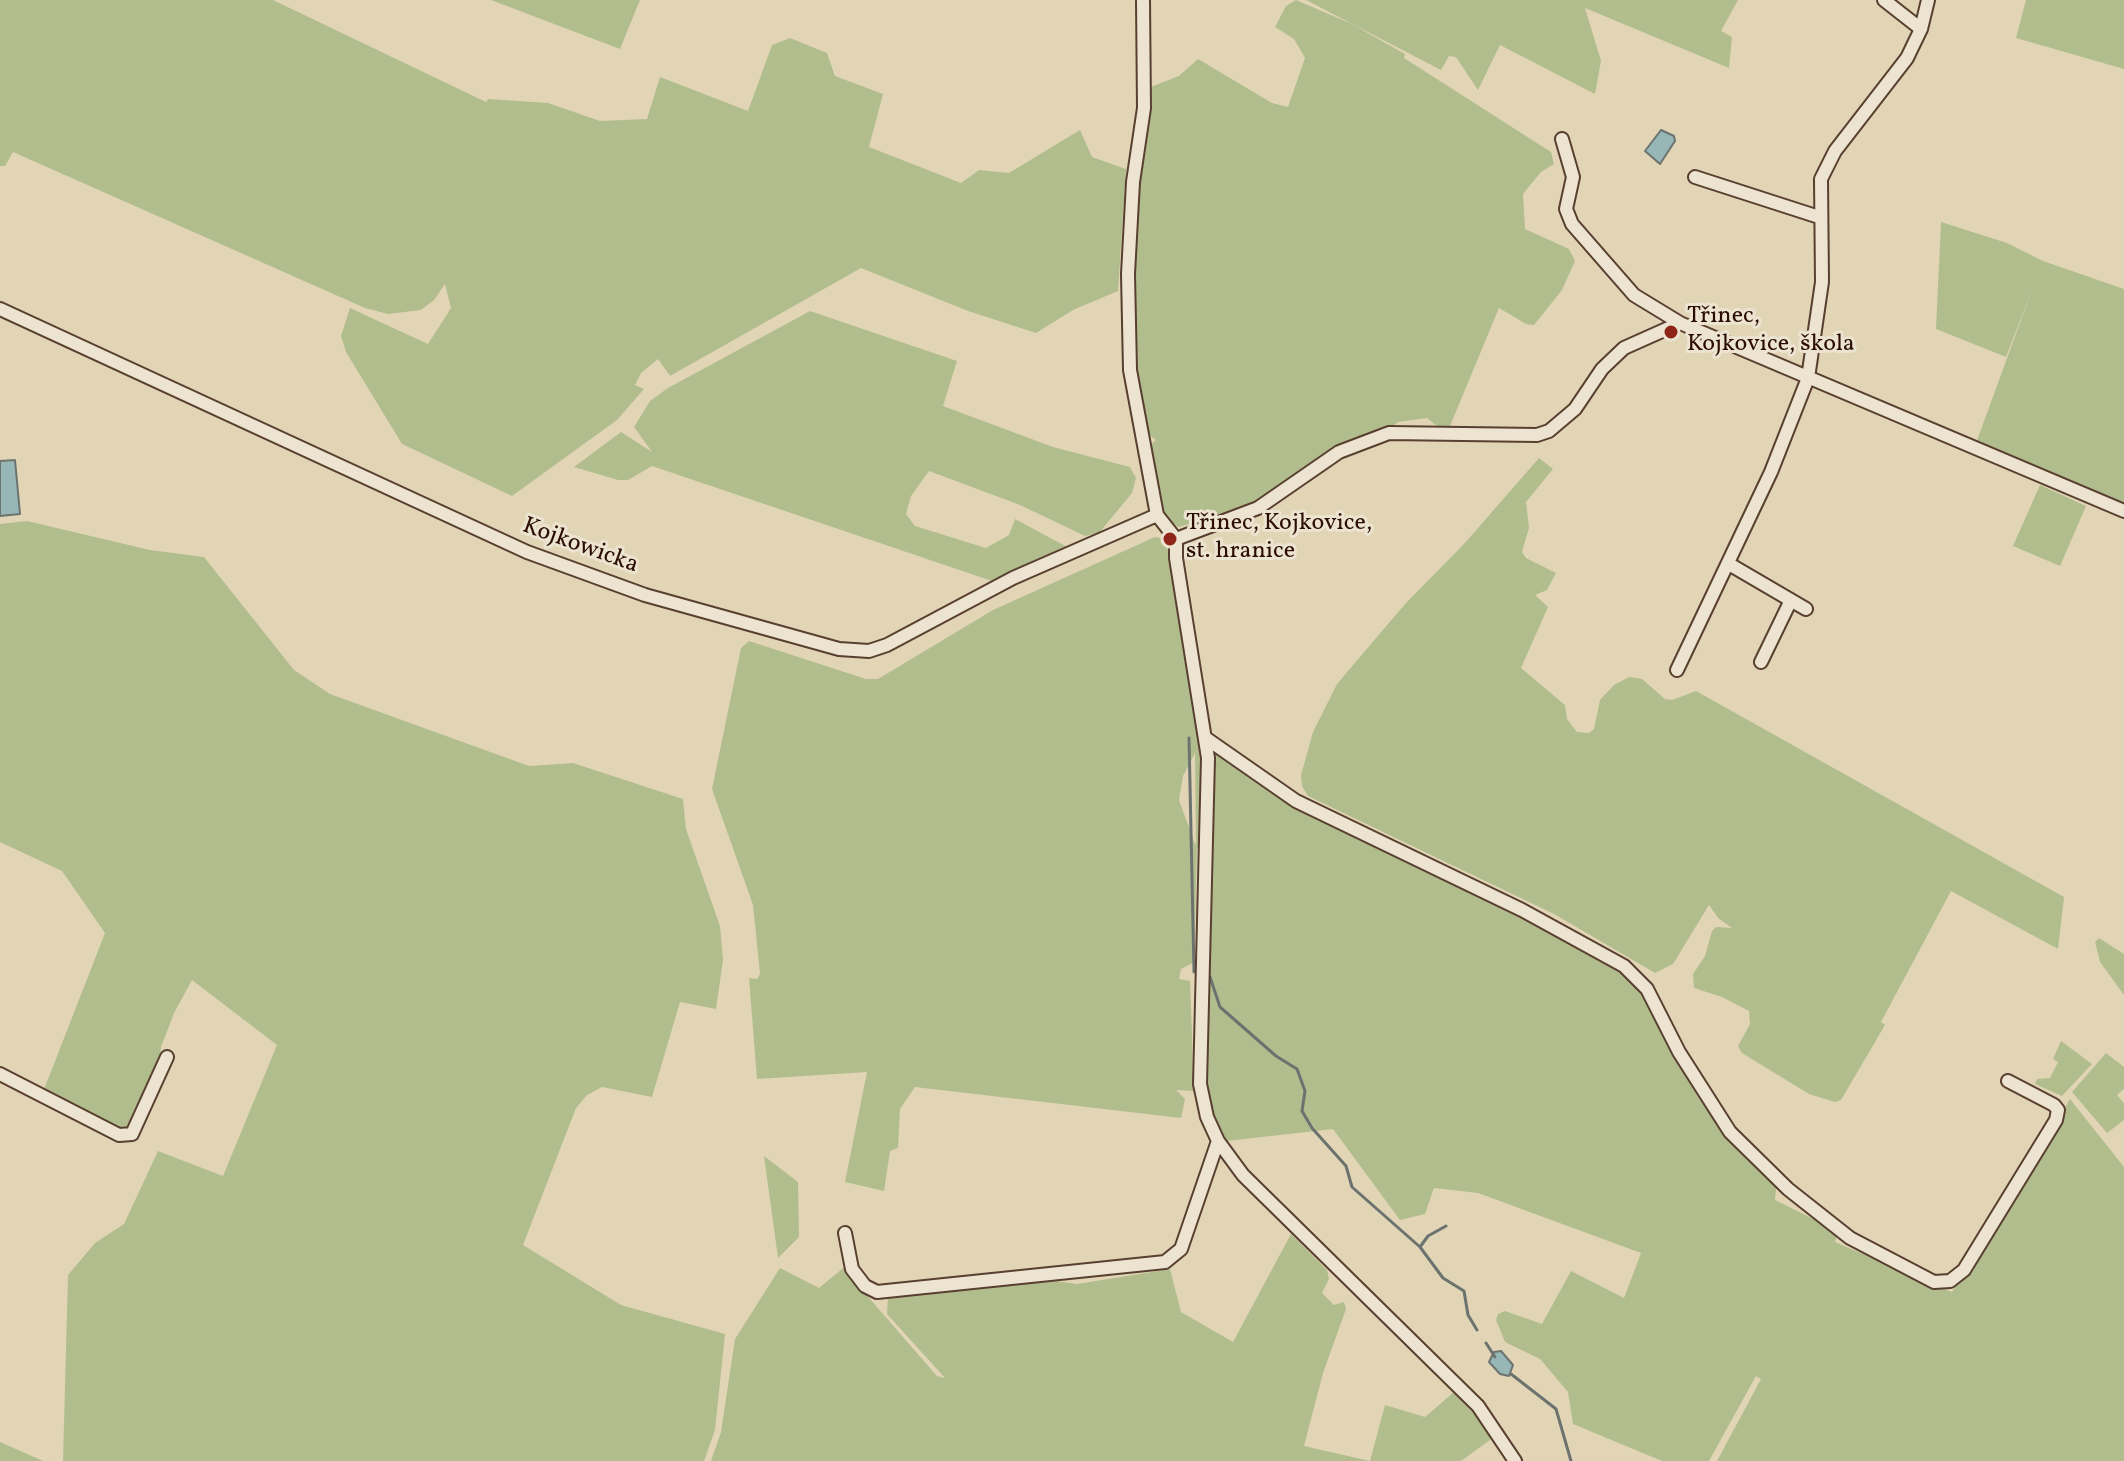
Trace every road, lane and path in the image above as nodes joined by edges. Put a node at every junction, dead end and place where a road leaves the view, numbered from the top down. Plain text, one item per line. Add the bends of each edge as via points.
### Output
1 (1143, 0) edge
2 (1884, 0) edge
3 (1928, 0) edge
4 (1921, 29) junction
5 (1562, 139) dead end
6 (1695, 177) dead end
7 (1819, 217) junction
8 (0, 309) edge
9 (1680, 323) junction
10 (1808, 378) junction
11 (2124, 511) edge
12 (1157, 515) junction
13 (1176, 539) junction
14 (1729, 564) junction
15 (1791, 600) junction
16 (1806, 609) dead end
17 (1761, 662) dead end
18 (1677, 670) dead end
19 (1207, 739) junction
20 (167, 1057) dead end
21 (0, 1074) edge
22 (2008, 1081) dead end
23 (1218, 1141) junction
24 (845, 1233) dead end
25 (1515, 1461) edge

1 - 12 street via 1144,108 1132,197 1130,370
2 - 4 street
3 - 4 street
4 - 7 street via 1880,97 1835,151 1821,179
5 - 9 street via 1573,177 1566,209 1572,224 1634,295
6 - 7 street
7 - 10 street via 1822,282
8 - 12 street, Kojkowicka via 527,552 645,595 839,649 869,651 887,645 1013,578
9 - 10 street
9 - 13 street via 1624,348 1602,369 1575,409 1549,431 1389,433 1339,452 1258,508
10 - 11 street
10 - 14 street
12 - 13 street
13 - 19 street
14 - 15 street
14 - 18 street
15 - 16 street
15 - 17 street
19 - 22 street via 1296,801 1548,922 1624,966 1647,989 1730,1132 1788,1189 1850,1238 1934,1282 1950,1281 1964,1270 2056,1120 2054,1105
19 - 23 street via 1200,1084
20 - 21 street via 132,1134 119,1135
23 - 24 street via 1181,1249 1165,1262 877,1292 852,1269
23 - 25 street via 1243,1175 1478,1406

